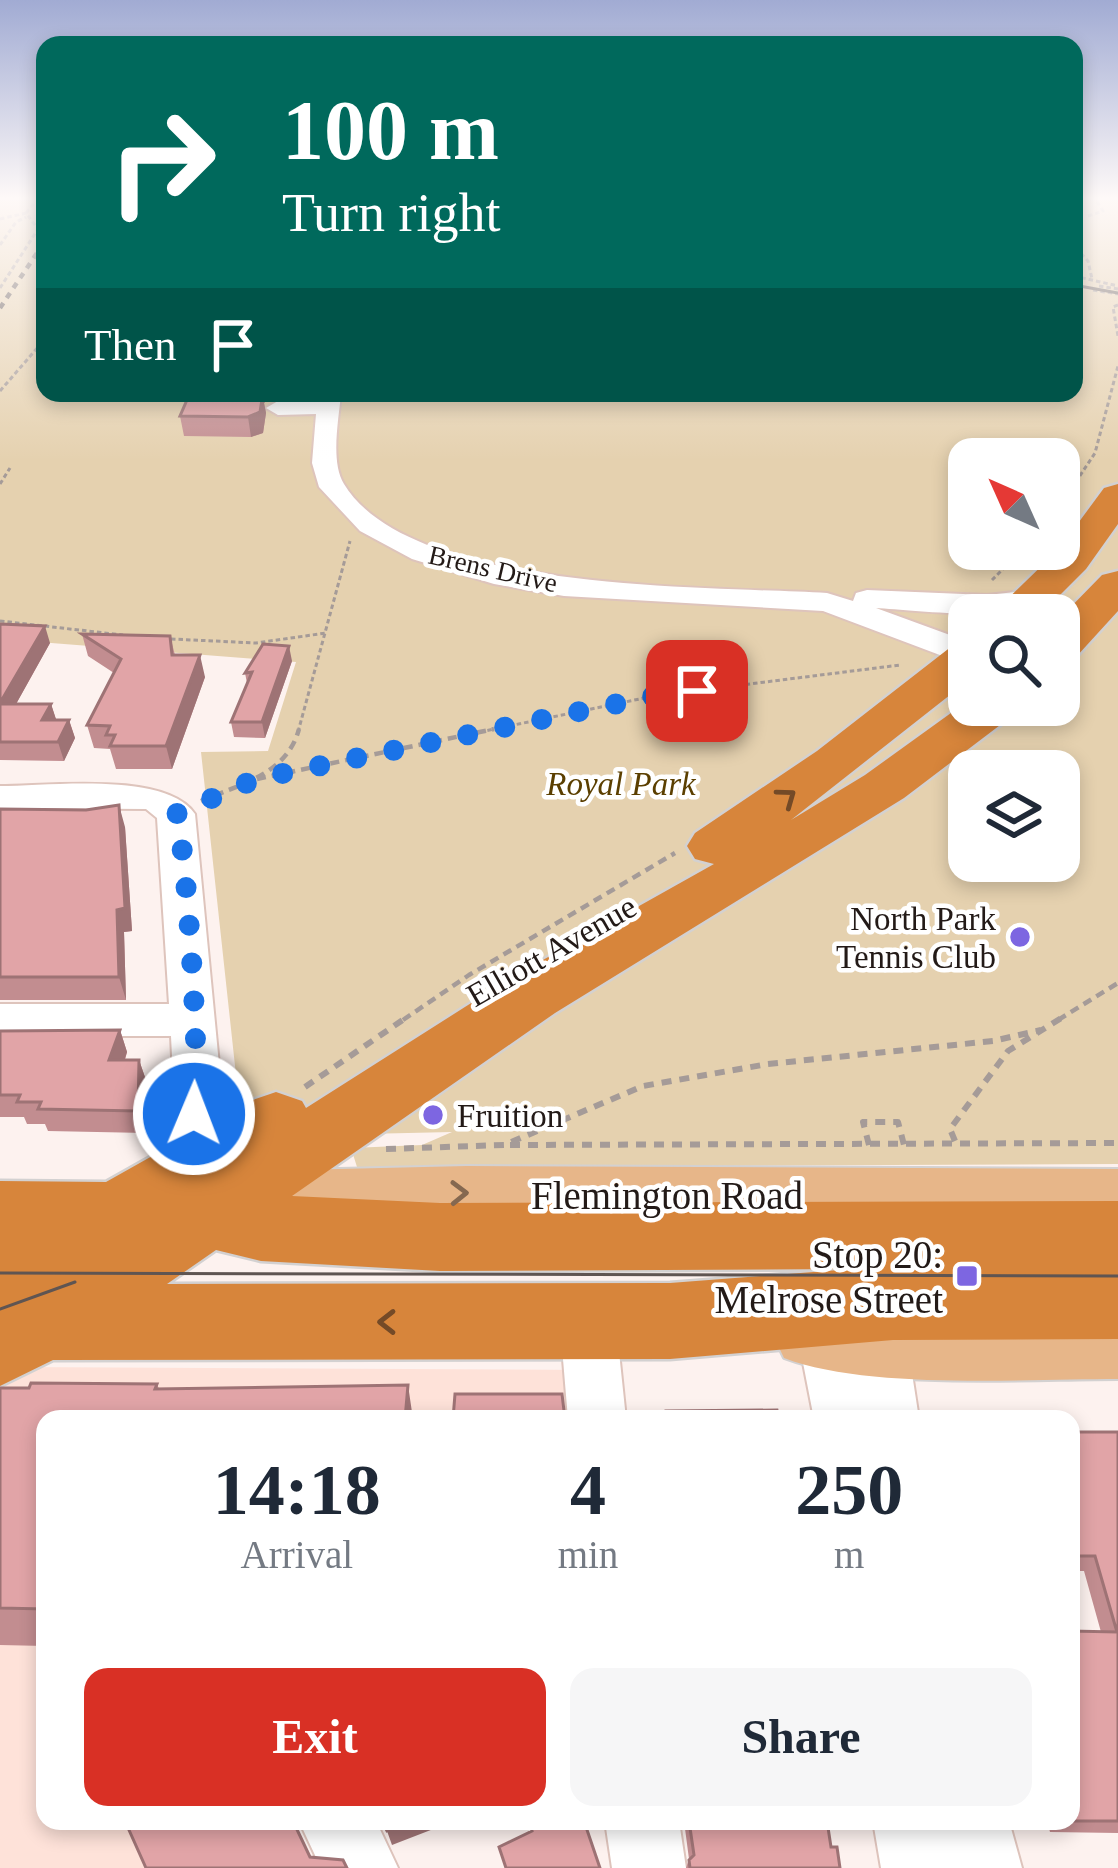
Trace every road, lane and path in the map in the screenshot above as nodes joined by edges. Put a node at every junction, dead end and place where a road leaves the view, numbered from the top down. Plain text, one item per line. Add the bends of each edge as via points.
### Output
1 (1094, 290) dead end
2 (1118, 290) edge
3 (1118, 305) edge
4 (1118, 336) edge
5 (36, 349) edge
6 (1118, 367) edge
7 (0, 391) edge
8 (316, 402) edge
9 (329, 402) edge
10 (278, 408) dead end
11 (10, 468) dead end
12 (1080, 475) edge
13 (0, 484) edge
14 (1118, 496) edge
15 (352, 532) dead end
16 (1118, 584) edge
17 (1036, 594) edge
18 (777, 597) junction
19 (948, 603) edge
20 (0, 621) edge
21 (1080, 625) edge
22 (874, 627) junction
23 (326, 633) junction
24 (143, 637) edge
25 (166, 639) edge
26 (948, 643) edge
27 (948, 654) edge
28 (905, 665) dead end
29 (948, 673) edge
30 (968, 726) edge
31 (874, 731) junction
32 (256, 779) junction
33 (0, 797) edge
34 (0, 809) edge
35 (173, 827) junction
36 (676, 852) dead end
37 (1118, 983) edge
38 (0, 1020) edge
39 (194, 1020) junction
40 (1041, 1030) junction
41 (287, 1099) dead end
42 (956, 1142) junction
43 (1118, 1143) edge
44 (504, 1145) junction
45 (869, 1145) junction
46 (904, 1145) junction
47 (382, 1150) dead end
48 (1118, 1196) edge
49 (178, 1208) junction
50 (0, 1214) edge
51 (1118, 1235) edge
52 (1118, 1302) edge
53 (10, 1317) edge
54 (670, 1322) junction
55 (588, 1323) junction
56 (853, 1339) junction
57 (1118, 1346) edge
58 (596, 1410) edge
59 (844, 1410) edge
60 (886, 1410) edge
61 (341, 1830) edge
62 (643, 1830) edge
63 (912, 1830) edge
64 (975, 1830) edge
65 (361, 1868) edge
66 (649, 1868) edge
67 (918, 1868) edge
68 (986, 1868) edge

1 - 2 path
3 - 4 path
5 - 7 path
6 - 12 path via 1095,452
8 - 10 street
9 - 18 street, Brens Drive via 325,463 332,487 363,520 409,547 475,570 564,586
11 - 13 path
14 - 17 highway
15 - 23 path
16 - 21 highway
18 - 19 street
18 - 22 street, Brens Drive
18 - 26 street, Brens Drive via 859,610
20 - 24 path
22 - 27 street, Brens Drive
22 - 31 street via 908,651 919,675 911,697
23 - 25 path via 256,643
23 - 32 path via 297,745
28 - 32 path via 654,696
29 - 31 highway, Elliott Avenue
30 - 49 highway, Elliott Avenue via 838,820
49 -> 31 highway, Elliott Avenue via 223,1156 641,897
32 - 35 path
33 - 35 street via 147,798 162,802
34 - 35 street via 119,809
35 - 39 street
36 - 41 path via 469,975
37 - 40 path
38 - 39 street
39 - 49 street via 197,1102
40 - 42 path via 1008,1051 950,1129
40 - 44 path via 643,1086
42 - 43 path
42 - 46 path
44 - 45 path
44 - 47 path
45 - 46 path
45 - 46 path via 863,1122 898,1122
49 -> 48 main road, Flemington Road via 467,1192
49 - 50 highway, Flemington Road
49 - 51 highway, Flemington Road via 261,1228 440,1237
49 - 53 highway
52 - 54 highway via 893,1303
55 -> 53 highway
54 - 55 highway
54 - 56 main road
55 - 58 street
56 - 57 main road
56 - 59 street
56 - 60 street
61 - 65 street
62 - 66 street
63 - 67 street
64 - 68 street

